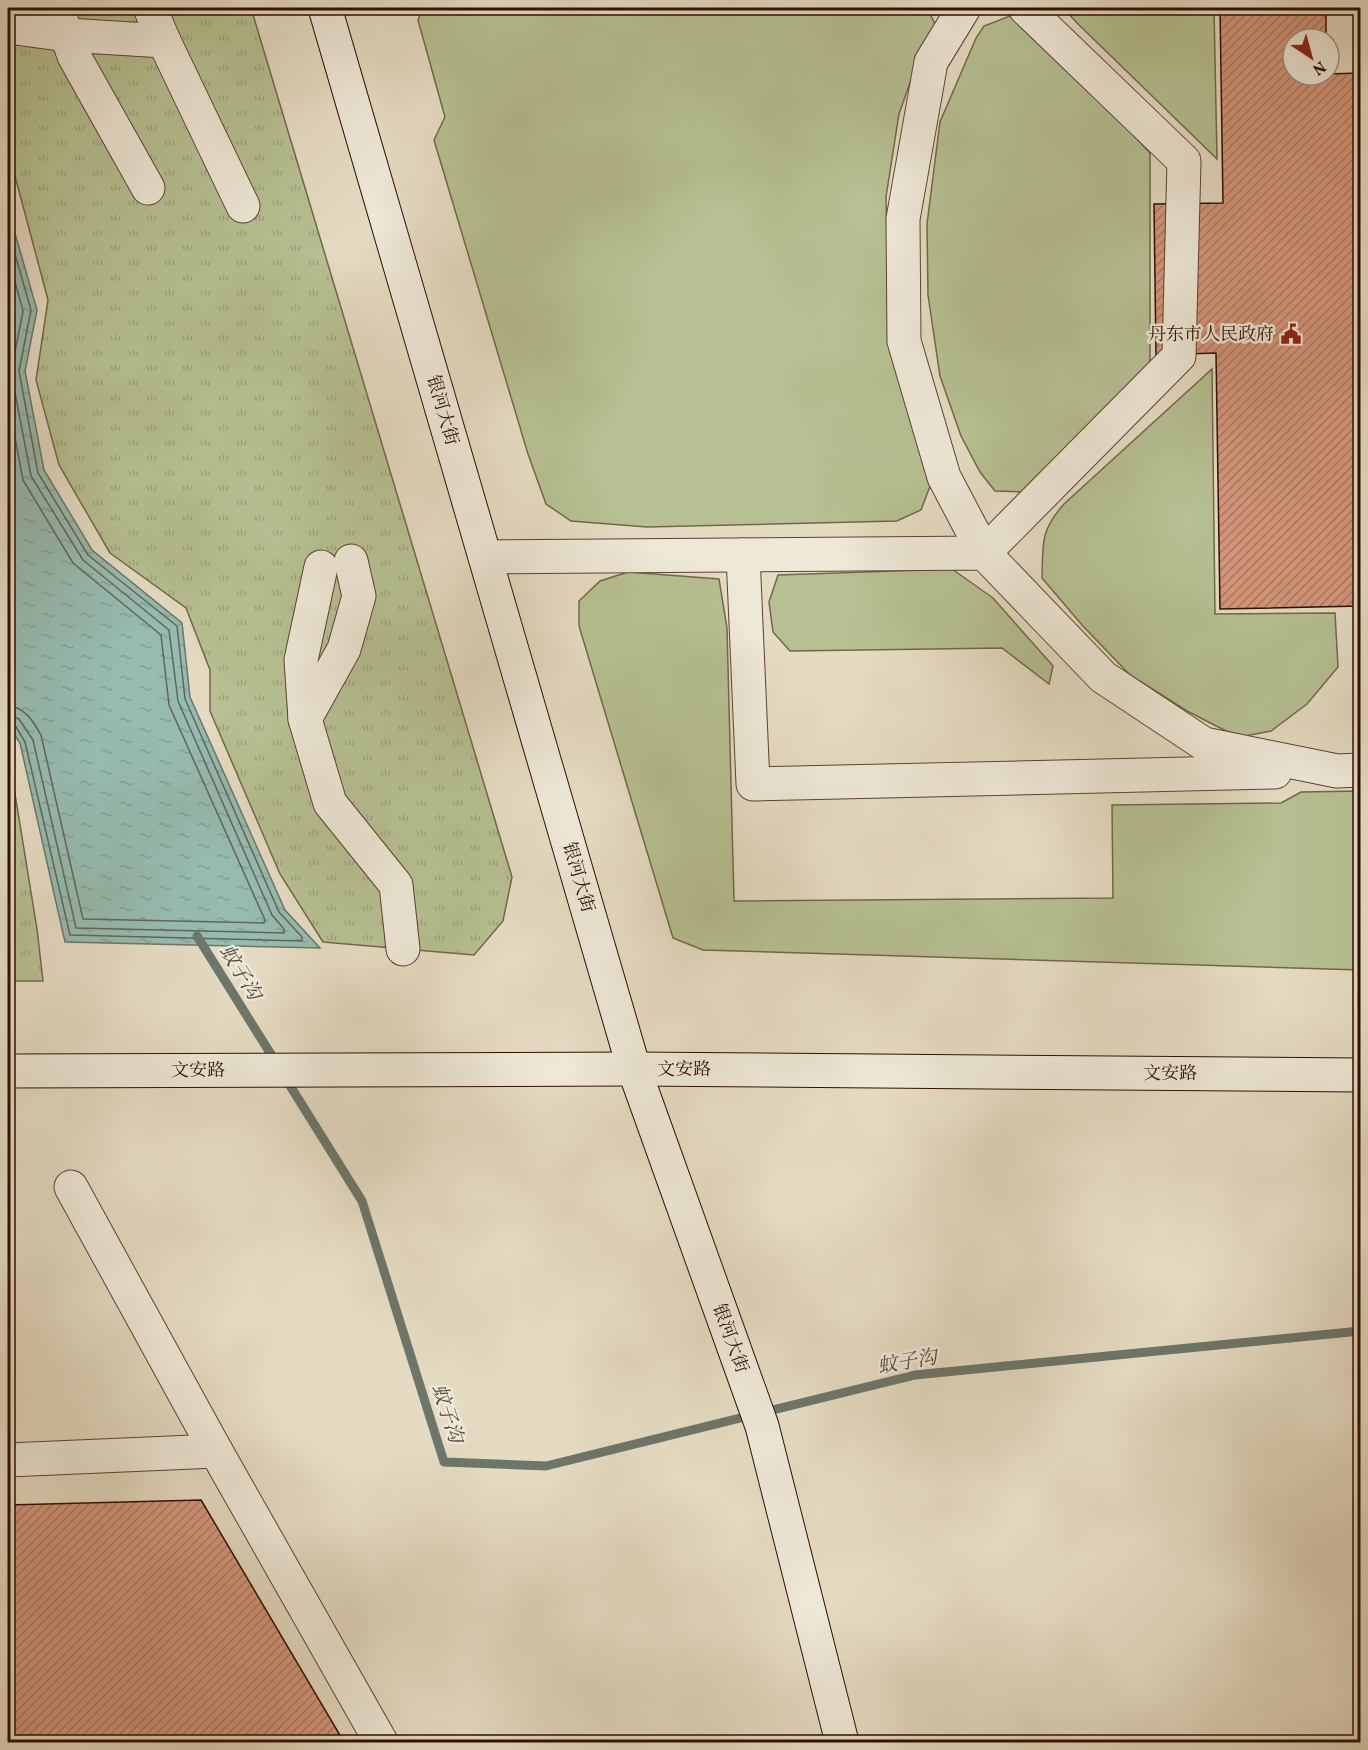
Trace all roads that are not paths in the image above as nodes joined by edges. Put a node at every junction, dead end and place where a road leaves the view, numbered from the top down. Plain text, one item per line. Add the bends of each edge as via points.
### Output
1 (150, 8) edge
2 (325, 8) edge
3 (964, 8) edge
4 (1025, 8) edge
5 (62, 21) edge
6 (8, 27) edge
7 (164, 41) junction
8 (148, 188) dead end
9 (243, 206) dead end
10 (984, 553) junction
11 (743, 555) junction
12 (485, 556) junction
13 (305, 719) junction
14 (1349, 770) edge
15 (403, 949) dead end
16 (634, 1068) junction
17 (8, 1071) edge
18 (1360, 1075) edge
19 (71, 1188) dead end
20 (216, 1451) junction
21 (8, 1460) edge
22 (381, 1743) edge
23 (842, 1743) edge

1 - 7 street
2 - 12 street, 银河大街
3 - 10 street via 931,62 903,219 904,341 944,477
4 - 10 street via 1184,161 1179,356
5 - 6 street
5 - 7 street
5 - 8 street via 74,56
7 - 9 street
10 - 11 street
10 - 14 street via 1103,677 1204,744
11 - 12 street
11 - 14 street via 753,784
12 - 16 street, 银河大街
13 - 13 street via 344,649 358,597 336,564 301,660
13 - 15 street via 330,803 396,885
16 - 17 street, 文安路
16 - 18 street, 文安路
16 - 23 street, 银河大街 via 758,1414
19 - 20 street
20 - 21 street
20 - 22 street

